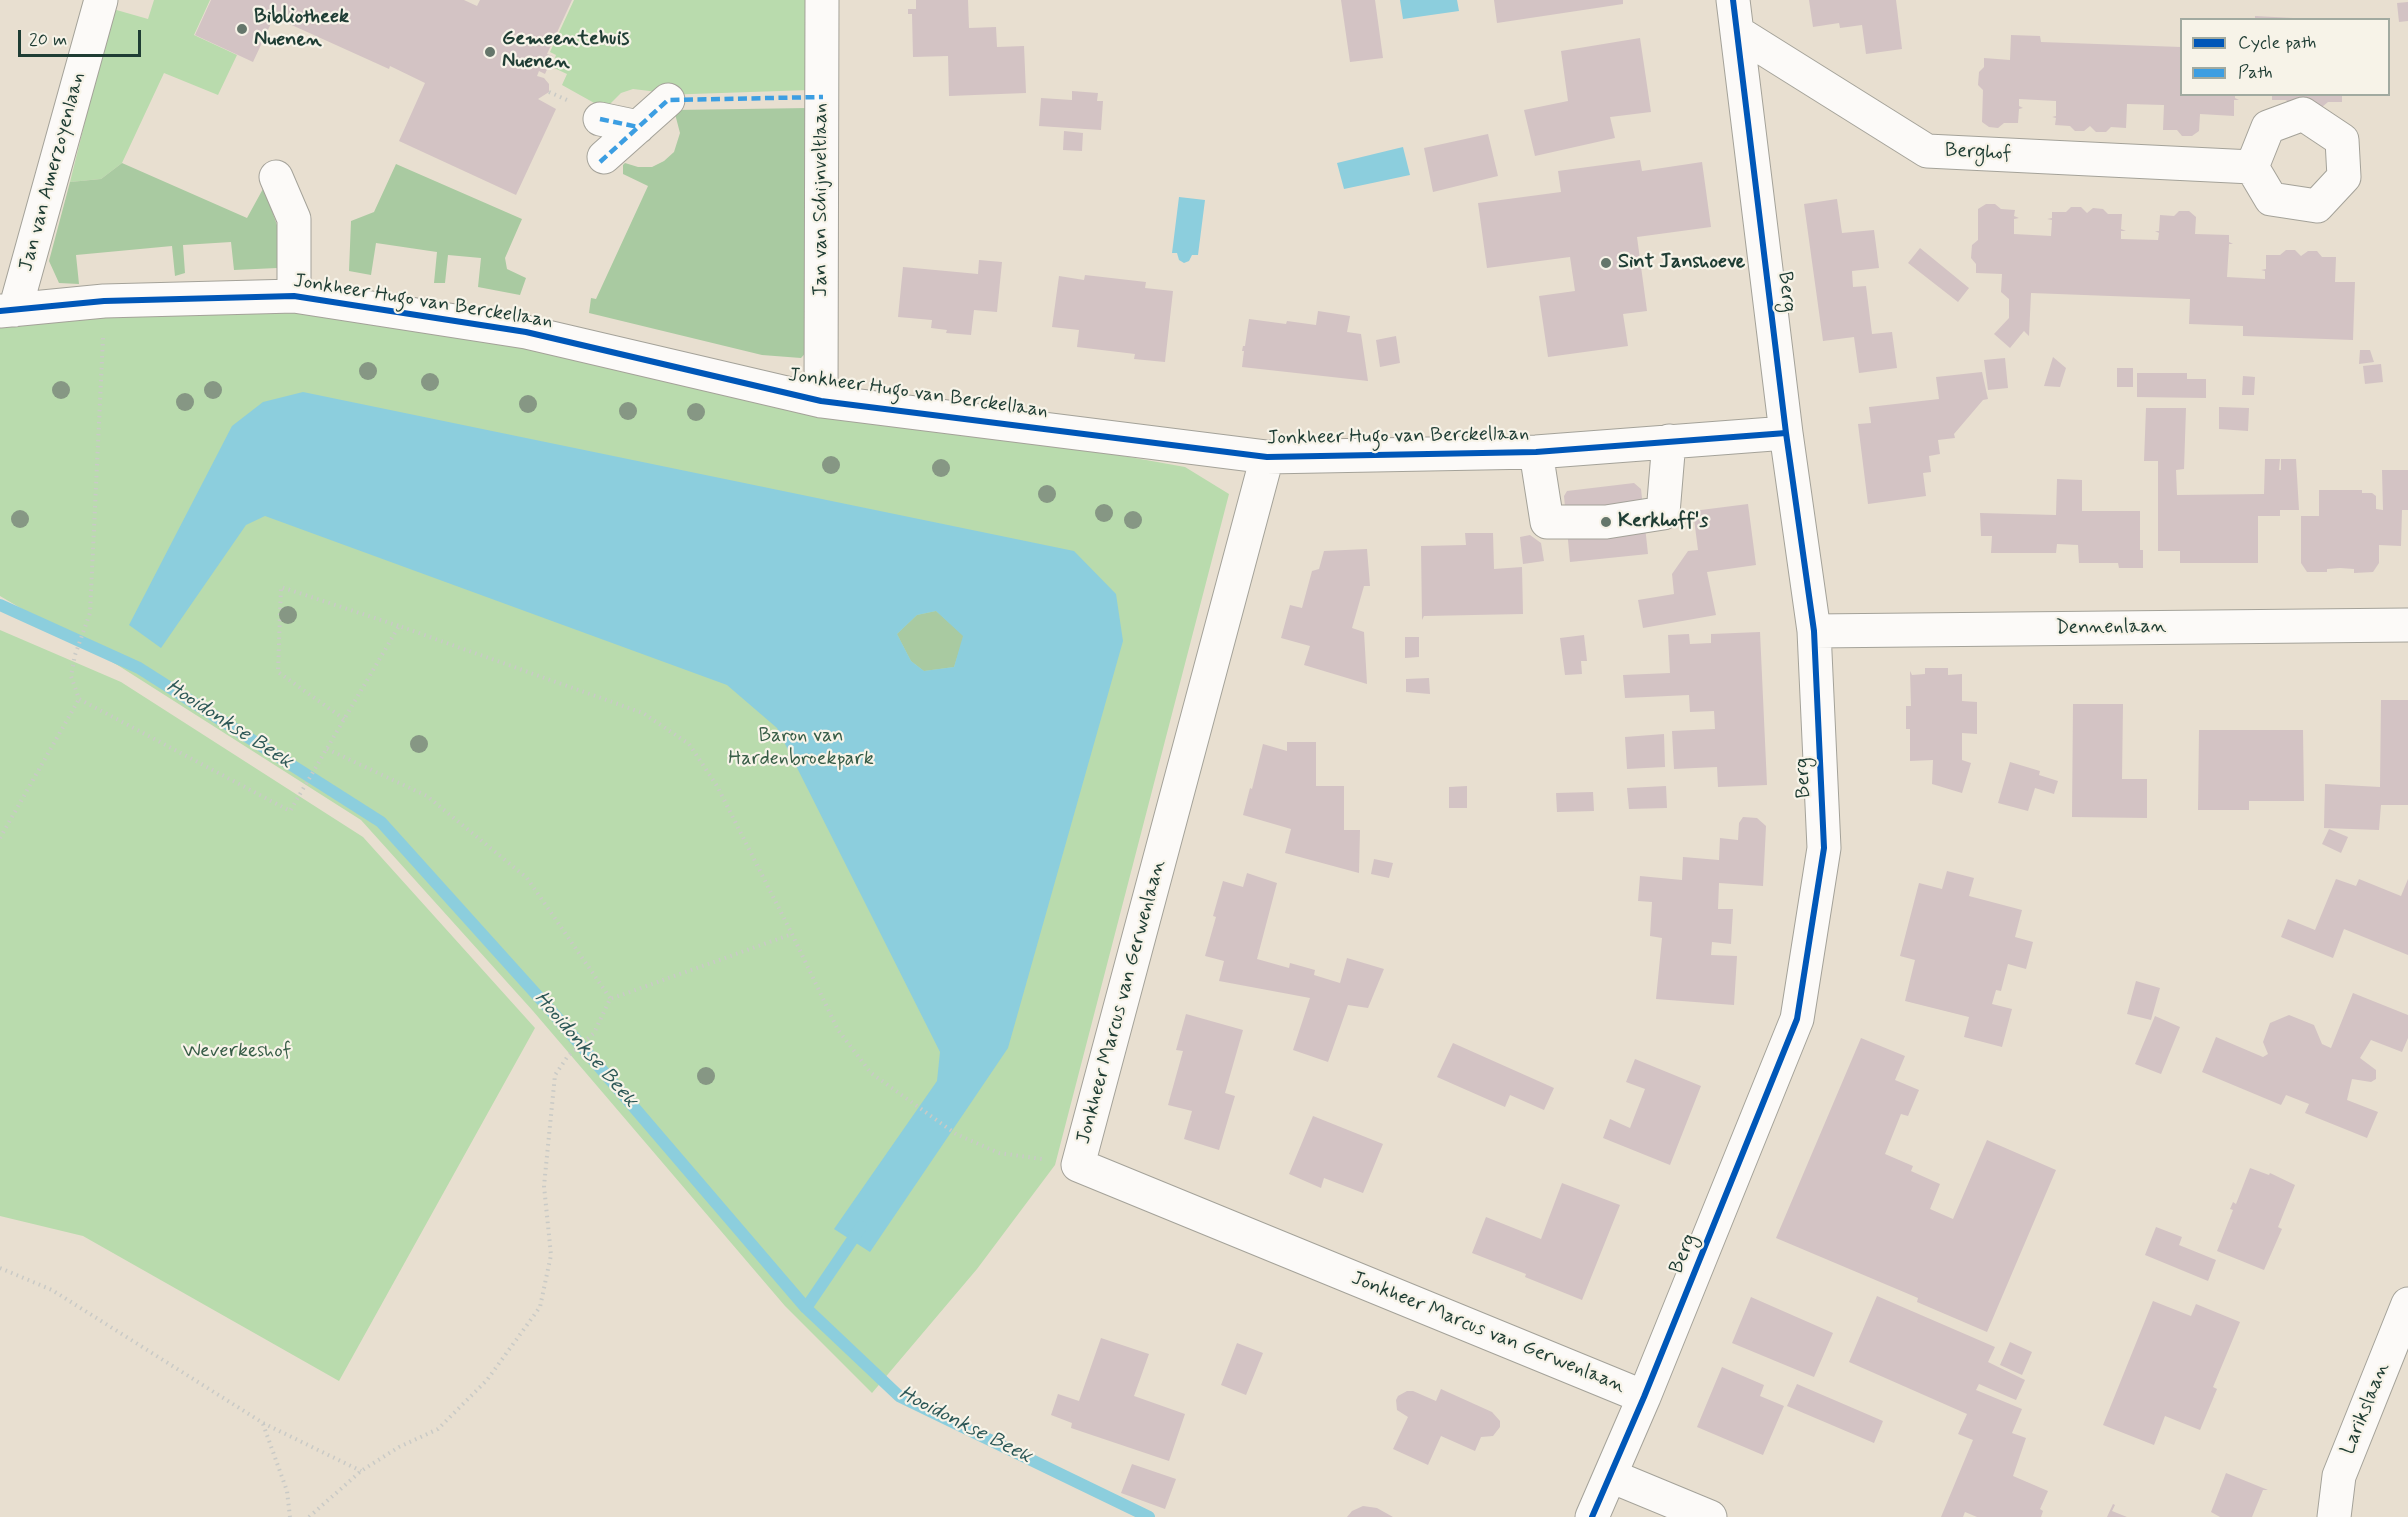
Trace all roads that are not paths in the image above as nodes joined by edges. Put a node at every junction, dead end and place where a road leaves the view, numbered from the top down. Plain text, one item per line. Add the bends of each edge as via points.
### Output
1 (101, 0) edge
2 (822, 0) edge
3 (1733, 0) edge
4 (1737, 32) junction
5 (668, 100) dead end
6 (600, 119) dead end
7 (638, 127) junction
8 (604, 157) dead end
9 (2252, 167) dead end
10 (276, 177) dead end
11 (294, 296) junction
12 (8, 310) edge
13 (821, 401) junction
14 (1786, 433) junction
15 (1670, 441) junction
16 (1536, 452) junction
17 (1267, 457) junction
18 (2408, 625) edge
19 (1815, 631) junction
20 (2408, 1304) edge
21 (1644, 1397) junction
22 (1611, 1476) junction
23 (1592, 1517) edge
24 (1710, 1517) edge
25 (2334, 1517) edge

1 - 12 street, Jan van Amerzoyenlaan
2 - 13 street, Jan van Schijnveltlaan
3 - 4 street, Berg
4 - 9 street, Berghof via 1927,151
4 - 14 street, Berg
5 - 7 street
6 - 7 street
7 - 8 street
10 - 11 street via 294,219
11 - 12 street, Jonkheer Hugo van Berckellaan via 104,301
11 - 13 street, Jonkheer Hugo van Berckellaan via 526,332
13 - 17 street, Jonkheer Hugo van Berckellaan
14 - 15 street, Jonkheer Hugo van Berckellaan
14 - 19 street, Berg
15 - 16 street, Jonkheer Hugo van Berckellaan
15 - 16 street via 1664,513 1606,522 1547,522
16 - 17 street, Jonkheer Hugo van Berckellaan
17 - 21 street, Jonkheer Marcus van Gerwenlaan via 1078,1165
18 - 19 street, Dennenlaan
19 - 21 street, Berg via 1824,848 1797,1019
20 - 25 street, Larikslaan via 2339,1476
21 - 22 street, Berg
22 - 23 street, Berg
22 - 24 street

